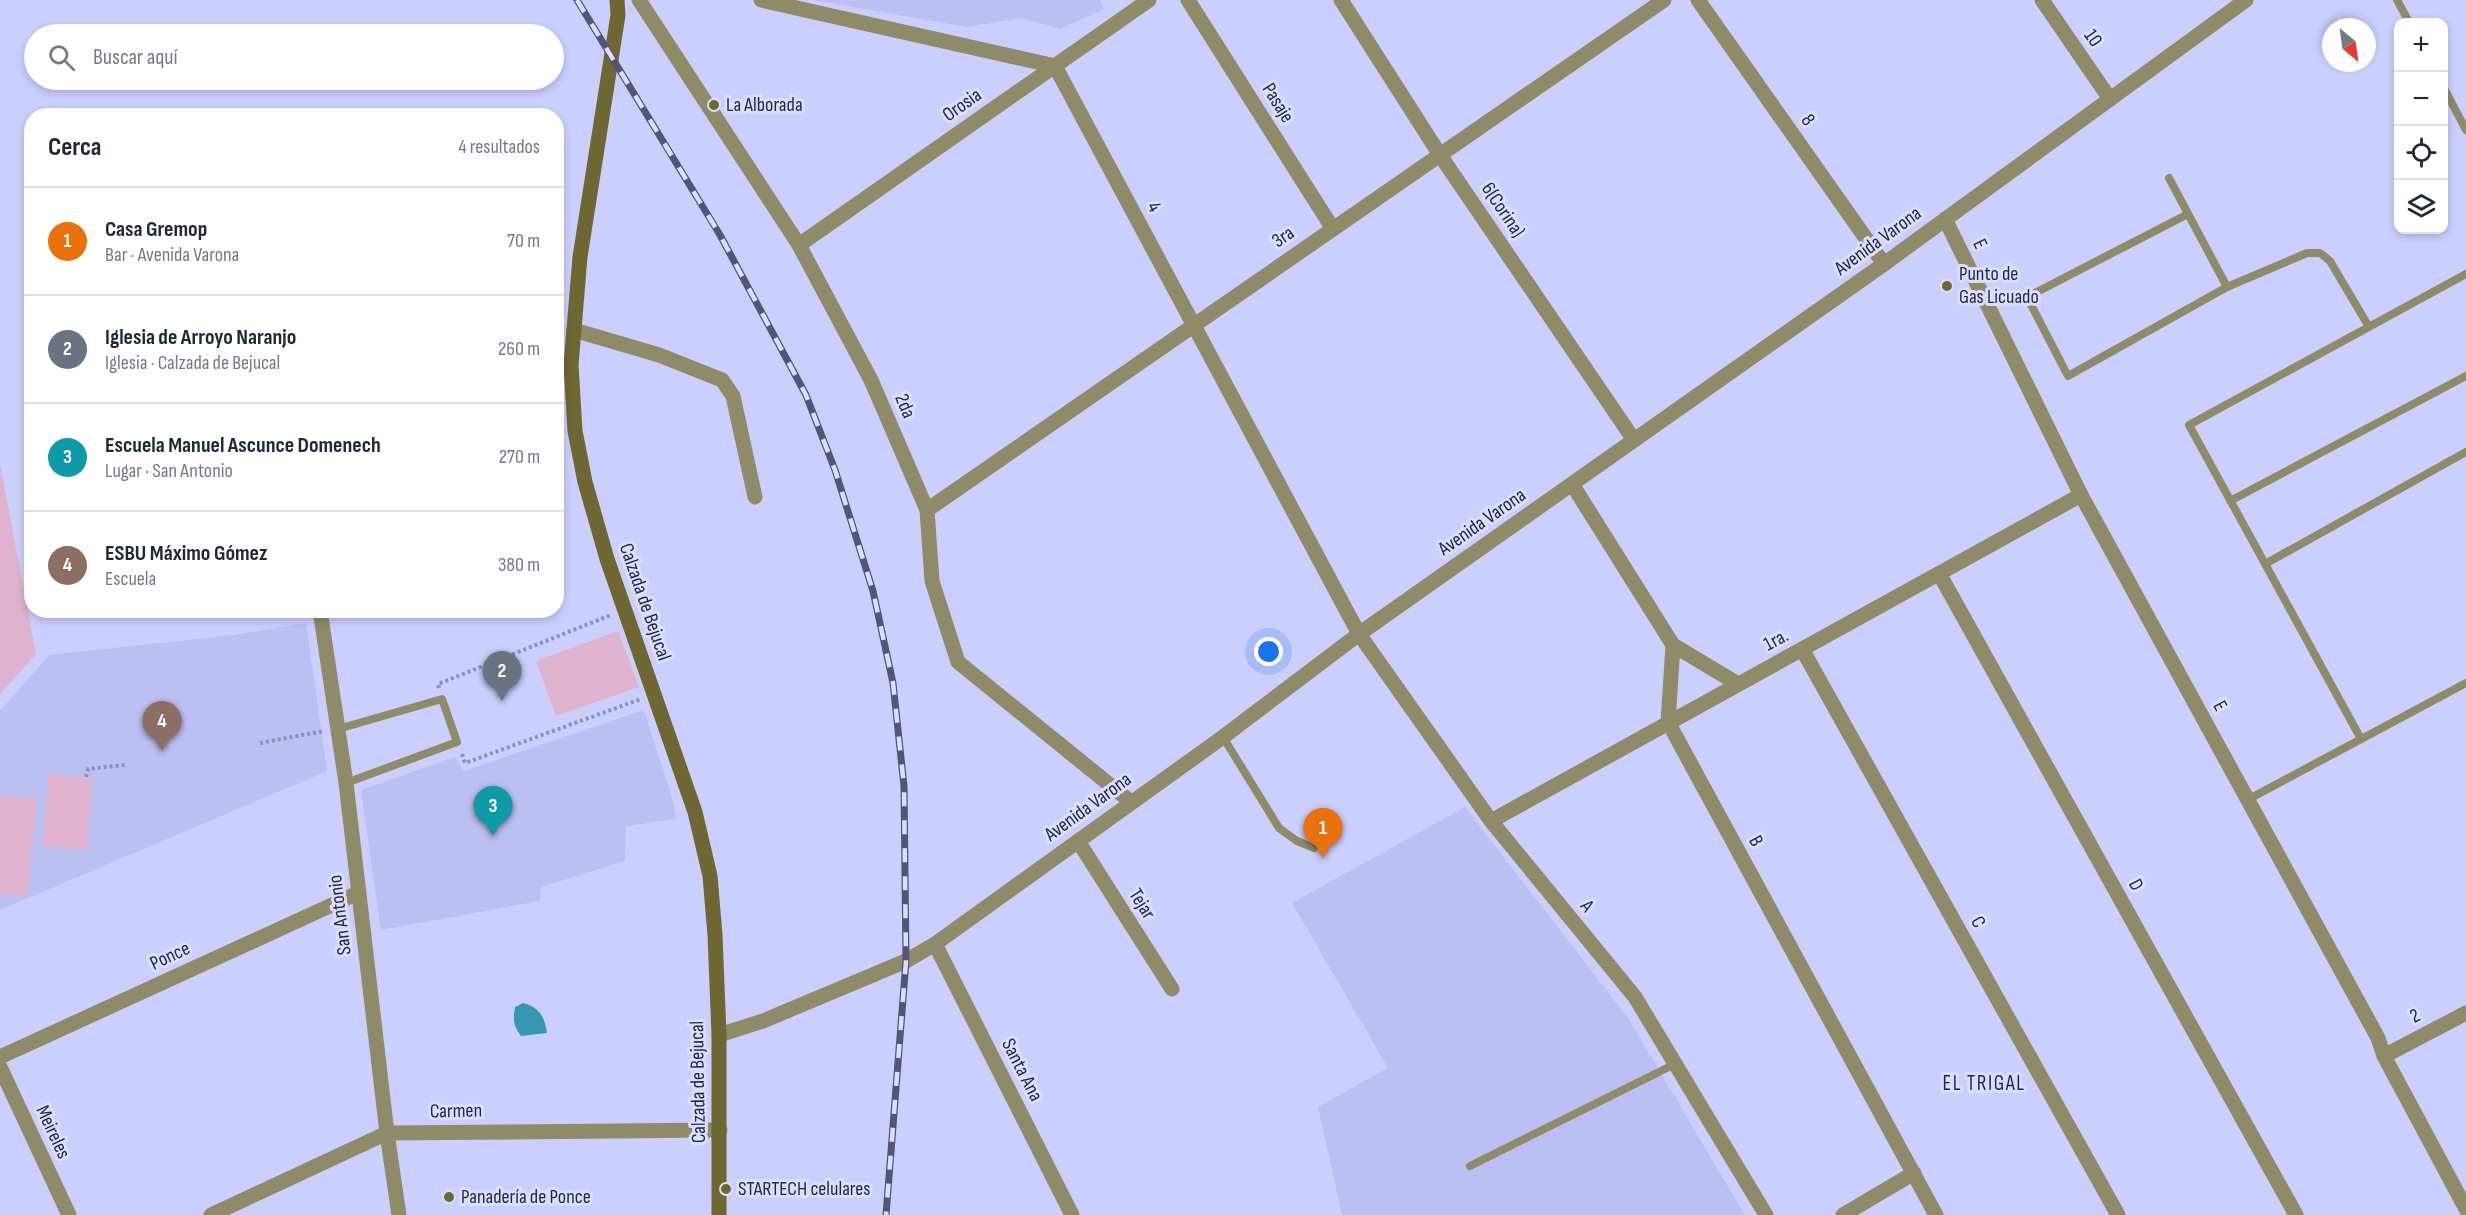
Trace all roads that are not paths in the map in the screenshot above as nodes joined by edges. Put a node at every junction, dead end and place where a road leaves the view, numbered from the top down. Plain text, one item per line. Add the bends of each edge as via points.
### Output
1 (617, 0) edge
2 (639, 0) edge
3 (760, 0) edge
4 (1149, 0) edge
5 (1188, 0) edge
6 (1341, 0) edge
7 (1664, 0) edge
8 (1698, 0) edge
9 (2042, 0) edge
10 (2246, 0) edge
11 (2397, 0) edge
12 (2407, 18) edge
13 (1054, 66) junction
14 (2448, 96) edge
15 (2110, 99) junction
16 (2466, 130) edge
17 (1440, 155) junction
18 (2169, 178) dead end
19 (2188, 214) junction
20 (1945, 219) junction
21 (1333, 229) junction
22 (799, 245) junction
23 (1884, 264) junction
24 (2466, 274) edge
25 (2226, 287) junction
26 (1193, 324) junction
27 (2369, 327) junction
28 (574, 330) junction
29 (564, 366) edge
30 (2466, 376) edge
31 (1634, 440) junction
32 (2466, 452) edge
33 (1572, 484) junction
34 (2081, 495) junction
35 (755, 497) dead end
36 (2230, 501) junction
37 (927, 510) junction
38 (2265, 564) junction
39 (1940, 575) junction
40 (321, 618) edge
41 (1359, 634) junction
42 (1673, 645) junction
43 (1802, 649) junction
44 (2466, 683) edge
45 (1738, 684) junction
46 (1668, 722) junction
47 (338, 729) junction
48 (1223, 737) junction
49 (2361, 739) junction
50 (346, 783) junction
51 (2247, 800) junction
52 (1131, 802) junction
53 (1491, 821) junction
54 (1078, 840) junction
55 (1314, 848) dead end
56 (358, 893) junction
57 (935, 944) junction
58 (1172, 989) dead end
59 (2466, 1013) edge
60 (719, 1035) junction
61 (2385, 1056) junction
62 (0, 1057) edge
63 (1675, 1064) junction
64 (0, 1067) edge
65 (720, 1130) junction
66 (387, 1133) junction
67 (1470, 1166) dead end
68 (1914, 1173) junction
69 (2466, 1209) edge
70 (69, 1215) edge
71 (211, 1215) edge
72 (399, 1215) edge
73 (719, 1215) edge
74 (1072, 1215) edge
75 (1766, 1215) edge
76 (1843, 1215) edge
77 (1936, 1215) edge
78 (2118, 1215) edge
79 (2296, 1215) edge

1 - 28 main road, Calzada de Bejucal via 618,15 580,257
2 - 22 street, 2da
3 - 13 street
4 - 13 street, Orosia
5 - 21 street, Pasaje
6 - 17 street, 6(Corina)
7 - 17 street, 3ra
8 - 23 street, 8
9 - 15 street, 10
10 - 15 street, Avenida Varona
11 - 12 lane
13 - 22 street, Orosia
13 - 26 street, 4
14 - 16 lane
15 - 20 street, Avenida Varona
17 - 21 street, 3ra
17 - 31 street, 6(Corina)
18 - 19 lane
19 - 25 lane
19 - 25 lane via 2027,297 2068,376
20 - 23 street, Avenida Varona
20 - 34 street, E
21 - 26 street, 3ra
22 - 37 street, 2da via 871,380
23 - 31 street, Avenida Varona
24 - 27 lane
25 - 27 lane via 2307,253 2319,253 2330,261
26 - 37 street, 3ra
26 - 41 street, 4
27 - 36 lane via 2189,425
28 - 29 main road, Calzada de Bejucal
28 - 35 street via 659,355 722,380 733,396
29 - 60 main road, Calzada de Bejucal via 585,482 607,559 695,812 710,876
30 - 36 lane
31 - 33 street, Avenida Varona
32 - 38 lane
33 - 41 street, Avenida Varona
33 - 42 street
34 - 39 street, 1ra.
34 - 51 street, E
36 - 38 lane
37 - 52 street, 2da via 932,581 958,662
38 - 49 lane
39 - 43 street, 1ra.
39 - 79 street, D
40 - 47 street, San Antonio
41 - 48 street, Avenida Varona
41 - 53 street, A
42 - 45 street
42 - 46 street
43 - 45 street, 1ra.
43 - 78 street, C
44 - 49 lane
45 - 46 street, 1ra.
46 - 53 street, 1ra.
46 - 68 street, B
47 - 50 street, San Antonio
47 - 50 lane via 442,699 457,742
48 - 52 street, Avenida Varona
48 - 55 lane via 1279,828
49 - 51 lane
50 - 56 street, San Antonio
51 - 61 street, E
52 - 54 street, Avenida Varona
53 - 63 street, A via 1635,997
54 - 57 street, Avenida Varona
54 - 58 street, Tejar
56 - 62 street, Ponce
56 - 66 street, San Antonio
57 - 60 street, Avenida Varona via 906,961 763,1022
57 - 74 street, Santa Ana
59 - 61 street, 2
60 - 65 main road, Calzada de Bejucal
61 - 69 street, E
63 - 67 lane
63 - 75 street, A
64 - 70 street, Meireles
65 - 66 street, Carmen
65 - 73 main road, Calzada de Bejucal
66 - 71 street, Carmen
66 - 72 street, San Antonio
68 - 76 street
68 - 77 street, B

